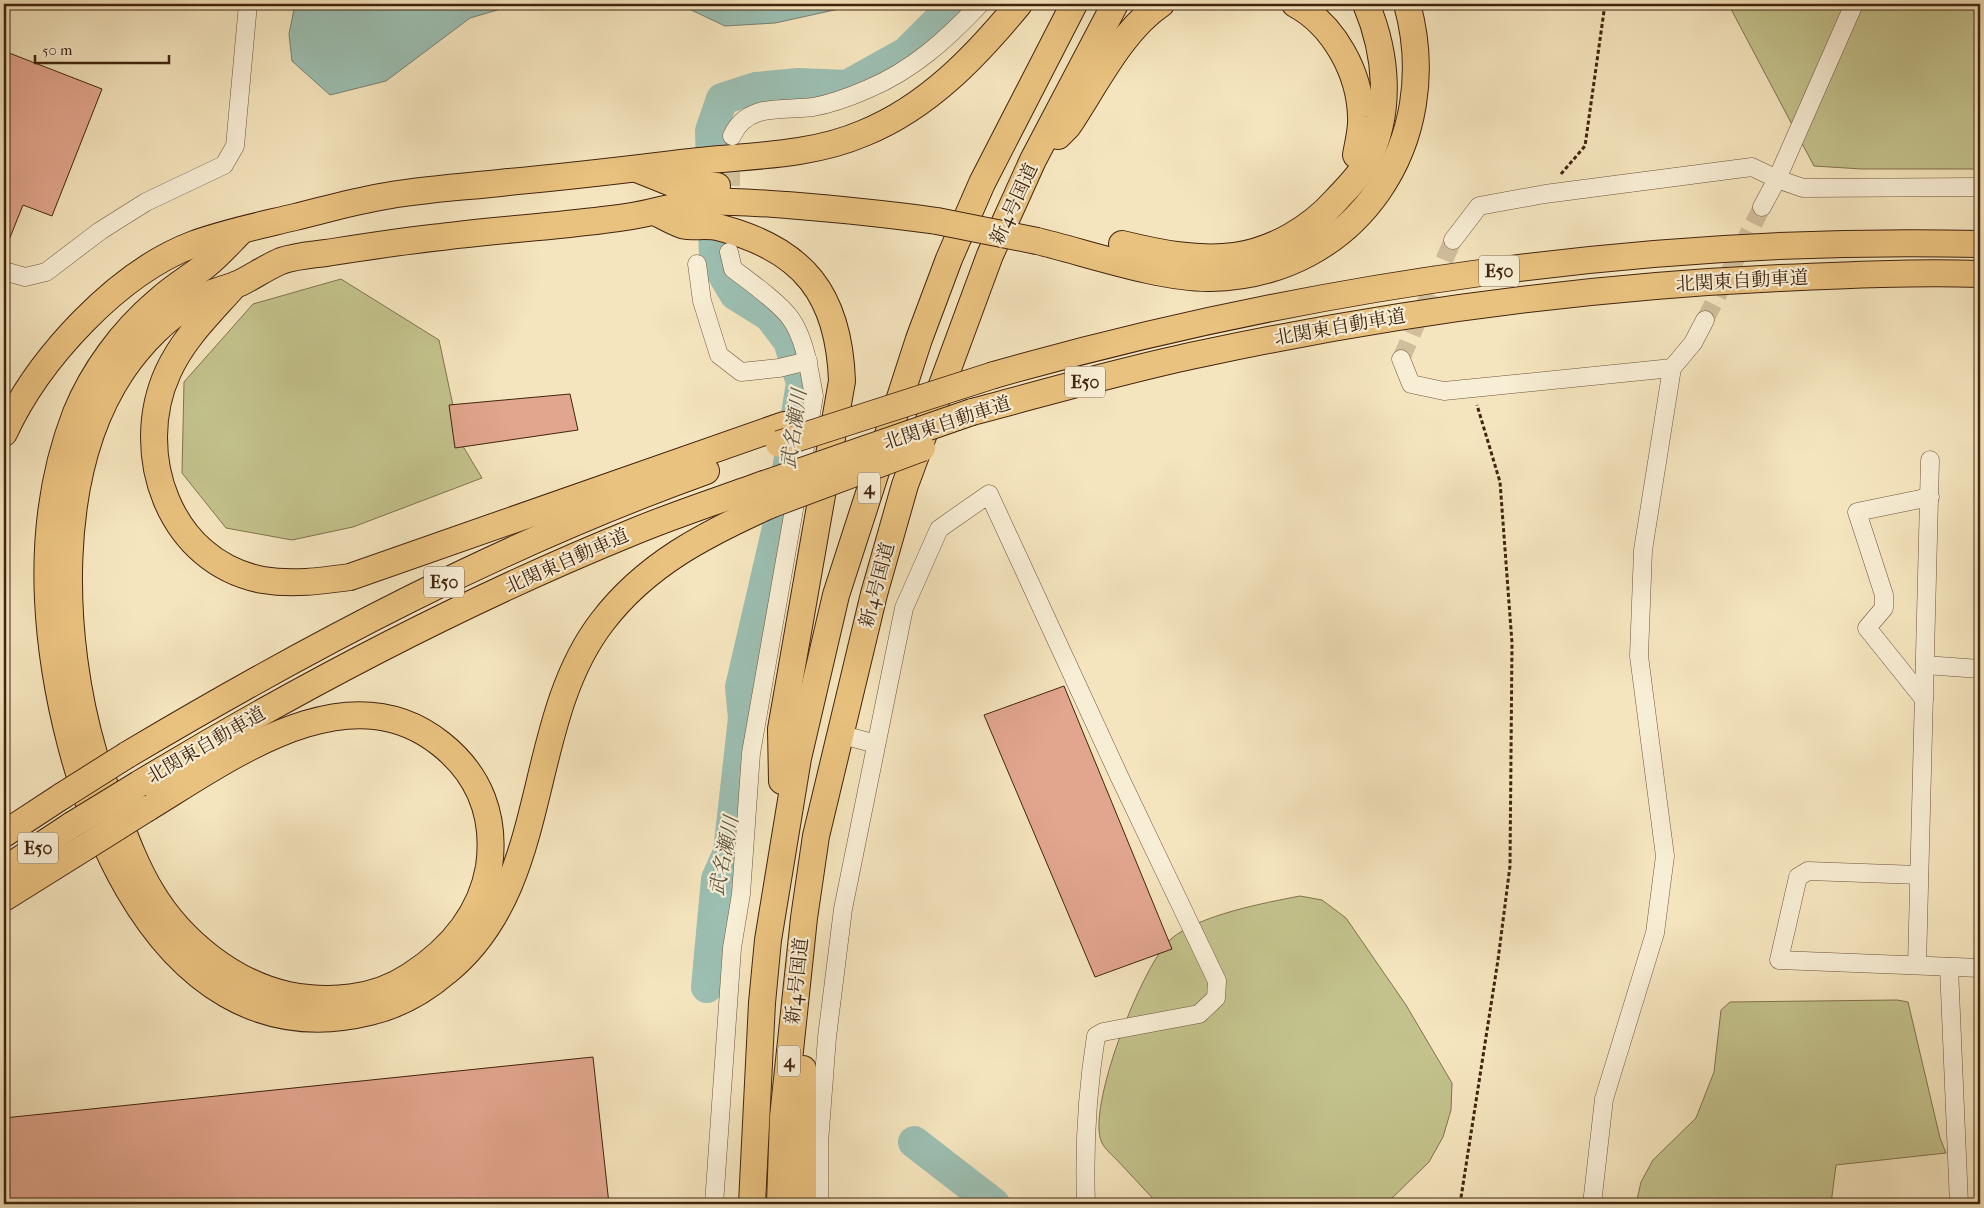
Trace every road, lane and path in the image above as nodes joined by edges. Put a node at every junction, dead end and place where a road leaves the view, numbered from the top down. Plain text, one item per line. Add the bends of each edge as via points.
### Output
1 (248, 4) edge
2 (980, 4) edge
3 (1019, 4) edge
4 (1074, 4) edge
5 (1115, 4) edge
6 (1161, 4) edge
7 (1296, 4) edge
8 (1366, 4) edge
9 (1385, 4) edge
10 (1407, 4) edge
11 (1605, 4) edge
12 (1854, 4) edge
13 (732, 136) tunnel mouth
14 (1400, 154) junction
15 (1033, 160) junction
16 (638, 169) junction
17 (1777, 179) junction
18 (1347, 187) junction
19 (1980, 187) edge
20 (1545, 194) junction
21 (1762, 207) tunnel mouth
22 (655, 212) junction
23 (941, 213) junction
24 (242, 230) junction
25 (1041, 233) junction
26 (1453, 240) tunnel mouth
27 (1980, 244) edge
28 (729, 252) tunnel mouth
29 (697, 264) dead end
30 (4, 271) edge
31 (1980, 274) edge
32 (234, 285) junction
33 (1705, 320) tunnel mouth
34 (1401, 359) dead end
35 (808, 361) junction
36 (1672, 368) junction
37 (1472, 389) junction
38 (4, 433) edge
39 (781, 435) junction
40 (1930, 460) dead end
41 (767, 494) junction
42 (1930, 497) junction
43 (1925, 665) junction
44 (1980, 669) edge
45 (1924, 699) junction
46 (839, 734) junction
47 (876, 744) junction
48 (4, 834) edge
49 (782, 844) junction
50 (4, 870) edge
51 (1920, 875) junction
52 (4, 898) edge
53 (804, 918) junction
54 (1917, 965) junction
55 (1949, 967) junction
56 (1980, 968) edge
57 (762, 1003) junction
58 (714, 1204) edge
59 (734, 1204) edge
60 (752, 1204) edge
61 (780, 1204) edge
62 (803, 1204) edge
63 (819, 1204) edge
64 (1086, 1204) edge
65 (1460, 1204) edge
66 (1592, 1204) edge
67 (1959, 1204) edge

1 - 30 street via 235,146 224,165 146,202 100,231 46,272 25,277
2 - 13 street via 947,39 911,67 868,90 814,107 773,108 749,116 736,127
3 - 16 highway via 949,80 892,120 864,134 799,151
4 - 49 highway, 新4号国道 / 4 via 982,183 920,339 836,595 798,758
5 - 15 highway, 新4号国道 / 4
6 - 15 highway via 1128,35 1068,126
7 - 18 highway via 1319,21 1333,37 1345,57 1360,96 1362,119
8 - 18 highway via 1381,46 1382,117 1366,163
9 - 14 highway via 1399,52
10 - 14 highway via 1415,40 1416,80 1414,104
11 - 20 path via 1585,146
12 - 17 street
14 - 25 highway via 1376,195 1341,231 1302,257 1254,274 1208,278 1175,275
15 - 46 highway, 新4号国道 / 4 via 990,255 905,485
16 - 23 highway via 679,186 848,192
16 - 24 highway via 380,197
17 - 19 street via 1803,188
17 - 20 street via 1752,167
17 - 21 street
18 - 25 highway via 1325,212 1299,232 1259,250 1235,256 1179,256
20 - 26 street via 1479,206
22 - 23 highway via 690,203
22 - 32 highway via 383,244 286,259
22 - 49 highway via 683,225 717,227 774,248 811,279 829,310 838,336 842,381 781,729
23 - 25 highway
24 - 38 highway via 193,244 154,264 90,314 35,378
24 - 41 highway via 208,264 154,304 132,326 93,378 77,410 56,480 48,557 56,680 75,763 108,851 141,911 167,944 216,988 241,1001 296,1017 348,1017 376,1011 406,999 454,966 489,922 506,890 520,857 568,681 600,624 654,568
27 - 39 highway, 北関東自動車道 / E50, bridge via 1715,250 1508,270 1391,287 1200,323 1026,366 991,368
28 - 35 street via 733,270 756,286 791,319
29 - 35 street via 702,302 719,355 741,372
31 - 41 highway, 北関東自動車道 / E50, bridge via 1709,281 1595,291 1392,318 1199,354 1112,388 971,421
32 - 39 highway via 194,329 168,373 156,415 154,458 169,510 198,546 215,560 262,580 319,582 350,577
32 - 52 highway, bridge via 198,299 168,320 136,353 106,397 84,455 77,485 70,575 74,653 94,755 126,840 152,893 175,924 205,953 238,976 274,992 307,999 339,1000 373,993 403,981 434,960 457,937 486,886 492,826 485,800 468,770 443,745 417,728 391,717 364,714 341,715 305,724 264,740 146,809 84,848
33 - 36 street
34 - 37 street via 1412,384 1444,391
35 - 58 street via 814,396 751,753 741,894 732,948
36 - 37 street
36 - 66 street via 1643,550 1639,656 1665,856 1655,932 1604,1100
37 - 65 path via 1500,482 1512,643 1510,866
39 - 48 highway, 北関東自動車道 / E50, bridge via 502,555 400,603 288,661 126,755
40 - 42 street
41 - 50 highway, 北関東自動車道 / E50, bridge via 634,531 405,635 219,736
42 - 43 street
42 - 45 street via 1857,512 1884,595 1884,608 1866,628
43 - 44 street
43 - 45 street
45 - 51 street
46 - 47 street
46 - 53 highway, 新4号国道 / 4 via 816,836
47 - 63 street via 843,909 827,1037 819,1143
47 - 64 street via 904,608 938,529 989,494 1217,981 1216,998 1200,1014 1096,1036 1084,1152
49 - 57 highway, 新4号国道 / 4
51 - 54 street
51 - 54 street via 1808,871 1798,877 1779,960
53 - 61 highway, 新4号国道 / 4 via 784,1117
53 - 62 highway
54 - 55 street
55 - 56 street
55 - 67 street
57 - 59 highway via 742,1086
57 - 60 highway, 新4号国道 / 4

